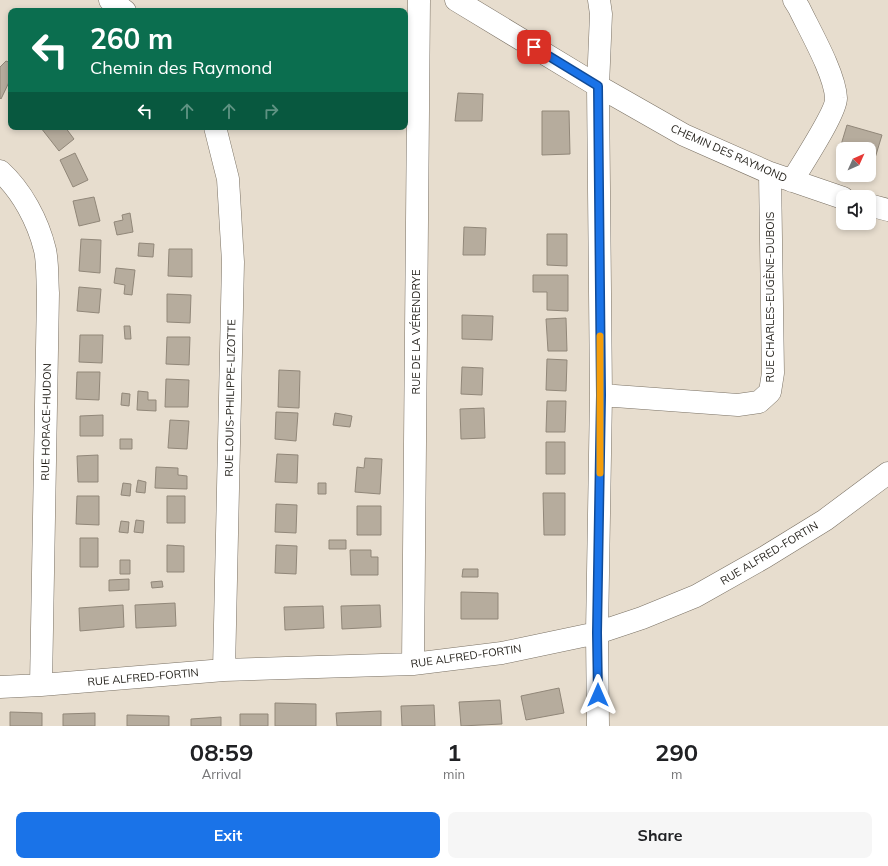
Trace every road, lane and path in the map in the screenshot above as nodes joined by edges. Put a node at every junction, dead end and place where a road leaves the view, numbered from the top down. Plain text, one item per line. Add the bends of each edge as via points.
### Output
1 (110, 0) edge
2 (419, 0) edge
3 (456, 0) edge
4 (599, 0) edge
5 (798, 3) edge
6 (121, 8) edge
7 (598, 86) junction
8 (216, 130) edge
9 (0, 171) edge
10 (770, 173) junction
11 (792, 181) junction
12 (836, 196) edge
13 (876, 207) edge
14 (888, 210) edge
15 (601, 395) junction
16 (888, 472) edge
17 (597, 633) junction
18 (413, 664) junction
19 (224, 670) junction
20 (41, 686) junction
21 (0, 687) edge
22 (598, 726) edge

1 - 6 street
2 - 18 street, RUE DE LA VÉRENDRYE
3 - 7 street, CHEMIN DES RAYMOND
4 - 7 street via 602,14
5 - 11 street via 827,65 836,99 832,114
7 - 10 street, CHEMIN DES RAYMOND via 684,136
7 - 15 street
8 - 19 street, RUE LOUIS-PHILIPPE-LIZOTTE via 228,179 233,262
9 - 20 street, RUE HORACE-HUDON via 35,218 45,251 48,293
10 - 11 street, CHEMIN DES RAYMOND
10 - 15 street, RUE CHARLES-EUGÈNE-DUBOIS via 773,373 770,392 758,402 738,405
11 - 12 street, CHEMIN DES RAYMOND
13 - 14 street
15 - 17 street
16 - 17 street, RUE ALFRED-FORTIN via 825,520 696,596
17 - 18 street, RUE ALFRED-FORTIN via 502,653
17 - 22 street
18 - 19 street, RUE ALFRED-FORTIN
19 - 20 street, RUE ALFRED-FORTIN
20 - 21 street, RUE ALFRED-FORTIN

